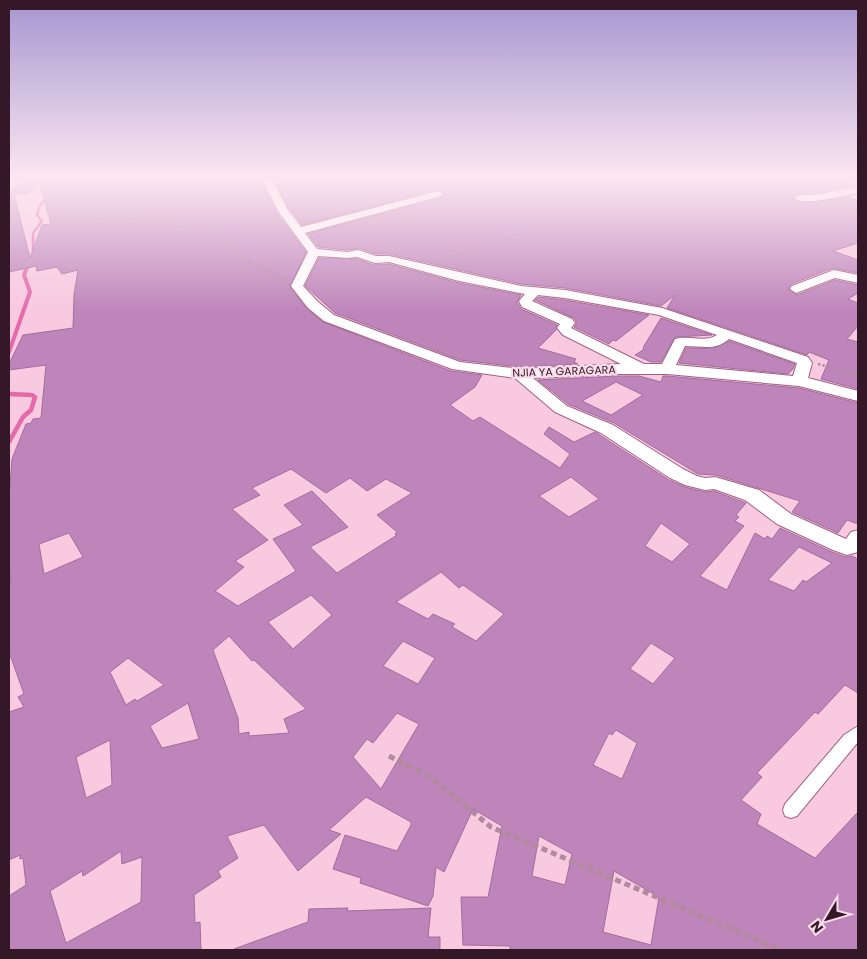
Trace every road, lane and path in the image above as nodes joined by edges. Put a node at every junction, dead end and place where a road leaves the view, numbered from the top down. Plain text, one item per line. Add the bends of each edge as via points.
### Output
1 (146, 222) edge
2 (293, 222) edge
3 (334, 222) edge
4 (528, 230) dead end
5 (300, 231) junction
6 (314, 252) junction
7 (422, 267) junction
8 (858, 279) edge
9 (297, 286) junction
10 (796, 289) dead end
11 (535, 291) junction
12 (727, 333) junction
13 (803, 360) junction
14 (642, 369) junction
15 (667, 369) junction
16 (520, 374) junction
17 (858, 375) edge
18 (799, 381) junction
19 (858, 396) edge
20 (858, 537) edge
21 (858, 733) edge
22 (389, 756) dead end
23 (791, 810) dead end
24 (782, 950) edge

1 - 9 path via 190,227 198,231 220,228 227,242 240,255 260,270
2 - 5 street
3 - 5 street
4 - 7 path
5 - 6 street
6 - 7 street via 355,253 375,260 389,259
6 - 9 street
7 - 11 street
8 - 10 street via 834,274
9 - 16 street, NJIA YA GARAGARA via 329,318 367,333 457,366
11 - 12 street via 662,312
11 - 14 street via 525,301 527,304 567,322 564,328 568,332
12 - 13 street
12 - 15 street via 712,344 680,342
13 - 17 path
13 - 18 street via 805,363
14 - 15 street, NJIA YA GARAGARA
14 - 16 street, NJIA YA GARAGARA
15 - 18 street, NJIA YA GARAGARA
16 - 20 street via 563,411 606,429 662,466 700,485 715,483 752,495 784,519 848,548
18 - 19 street, NJIA YA GARAGARA
21 - 23 lane
22 - 24 path via 429,776 491,827

